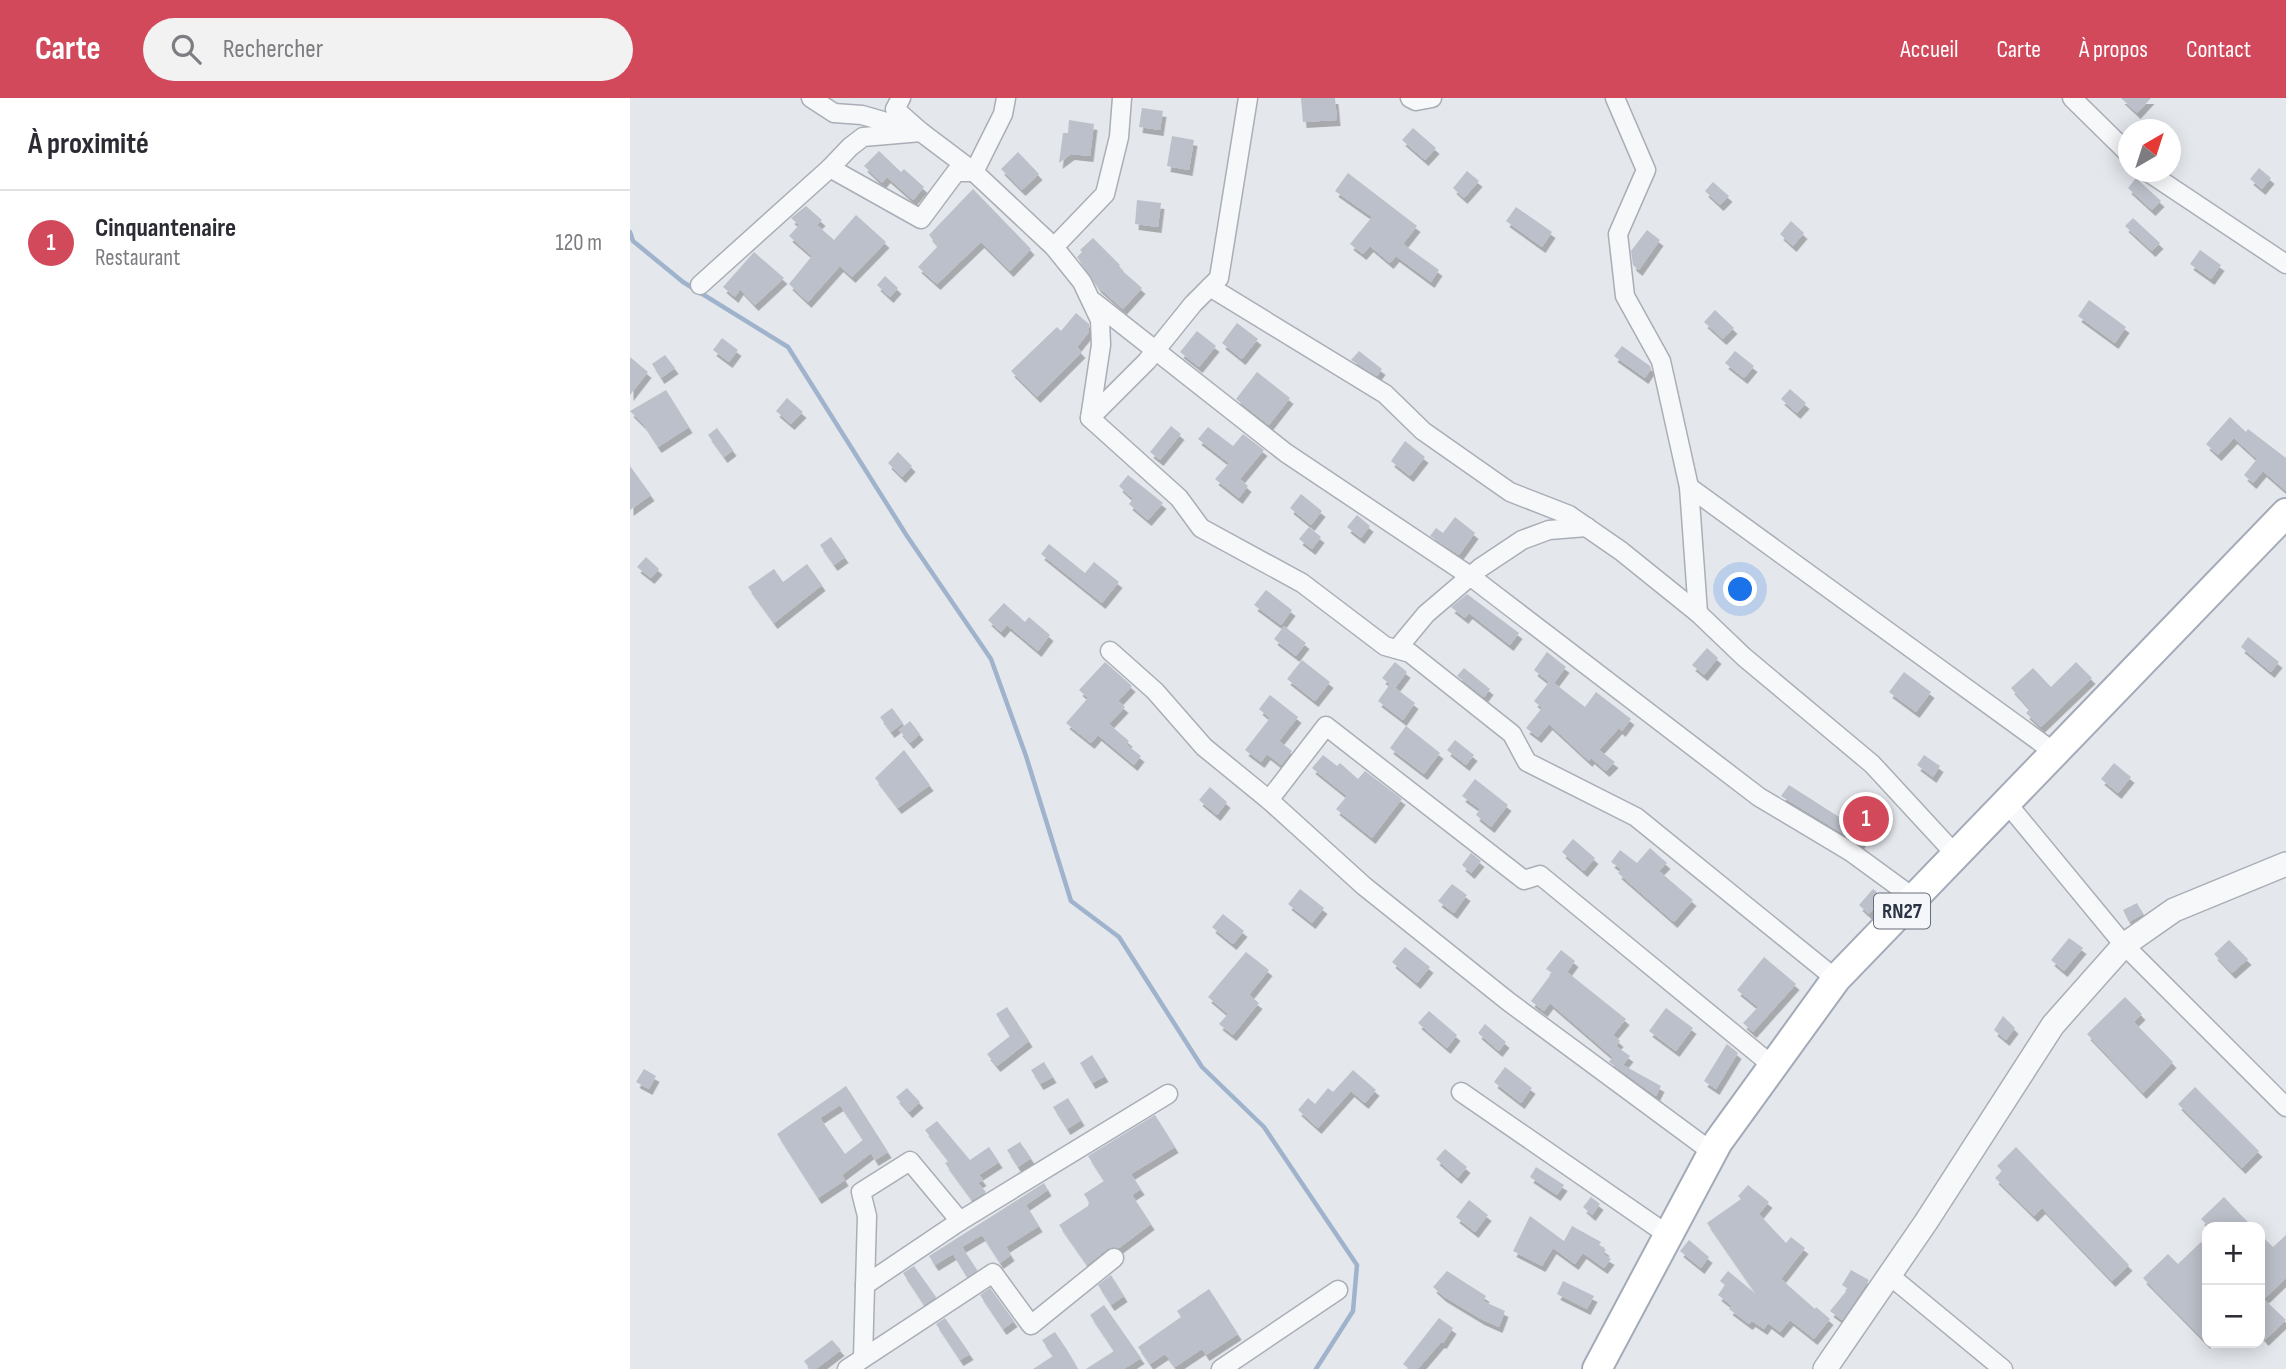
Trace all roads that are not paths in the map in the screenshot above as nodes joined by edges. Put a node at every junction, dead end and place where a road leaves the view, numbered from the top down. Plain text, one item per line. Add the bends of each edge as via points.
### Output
1 (811, 98) edge
2 (901, 98) edge
3 (1006, 98) edge
4 (1122, 98) edge
5 (1248, 98) edge
6 (1410, 98) edge
7 (1432, 98) edge
8 (1615, 98) edge
9 (2073, 98) edge
10 (921, 132) junction
11 (2118, 142) edge
12 (830, 168) junction
13 (974, 172) junction
14 (2163, 182) edge
15 (1054, 247) junction
16 (2286, 264) edge
17 (700, 285) dead end
18 (1210, 287) junction
19 (1090, 298) junction
20 (1155, 351) junction
21 (1090, 418) junction
22 (1689, 487) junction
23 (2286, 513) edge
24 (1587, 527) junction
25 (1470, 576) junction
26 (1698, 613) junction
27 (1397, 649) junction
28 (1110, 650) dead end
29 (2054, 752) junction
30 (1269, 800) junction
31 (2006, 802) junction
32 (1956, 855) junction
33 (2286, 864) edge
34 (1914, 898) junction
35 (2124, 945) junction
36 (1836, 979) junction
37 (1773, 1066) junction
38 (1461, 1092) dead end
39 (1168, 1094) dead end
40 (2286, 1107) edge
41 (1712, 1153) junction
42 (960, 1221) junction
43 (1668, 1235) junction
44 (1114, 1258) dead end
45 (1889, 1275) junction
46 (865, 1285) junction
47 (1338, 1290) dead end
48 (863, 1358) junction
49 (847, 1369) edge
50 (1220, 1369) edge
51 (1597, 1369) edge
52 (1825, 1369) edge
53 (2003, 1369) edge

1 - 10 street via 834,113 862,115
2 - 10 street via 895,109
3 - 13 street via 1003,114
4 - 15 street via 1119,137 1105,194
5 - 18 street via 1219,278
6 - 7 street
8 - 22 street via 1646,170 1618,234 1625,296 1661,361
9 - 11 street
10 - 12 street via 863,137
10 - 13 street
12 - 13 street via 921,219 956,172
12 - 17 street
13 - 15 street
14 - 16 street
15 - 19 street
18 - 20 street
18 - 24 street via 1385,394 1423,431 1510,492
19 - 20 street
19 - 21 street via 1100,320 1101,345
20 - 21 street
20 - 25 street via 1286,453
21 - 27 street via 1180,498 1201,528 1302,583 1385,646
22 - 26 street
22 - 29 street
23 - 29 main road, RN27
24 - 25 street via 1549,530 1522,540
24 - 26 street
25 - 27 street via 1426,614
25 - 34 street via 1759,797 1851,852
26 - 32 street via 1872,764
27 - 36 street via 1410,653 1512,734 1527,762 1636,817
28 - 30 street via 1155,691 1204,747
29 - 31 main road, RN27
30 - 37 street via 1326,726 1524,880 1540,875
30 - 41 street via 1375,895 1509,1002
31 - 32 main road, RN27
31 - 35 street
32 - 34 main road, RN27
33 - 35 street via 2174,910
34 - 36 main road, RN27
35 - 40 street
35 - 45 street via 2053,1025
36 - 37 main road, RN27
37 - 41 main road, RN27
38 - 43 street
39 - 42 street
41 - 43 main road, RN27
42 - 46 street
42 - 46 street via 910,1161 861,1192 867,1216
43 - 51 main road, RN27
44 - 48 street via 1031,1325 993,1273
45 - 52 street
45 - 53 street
46 - 48 street
47 - 50 street
48 - 49 street

